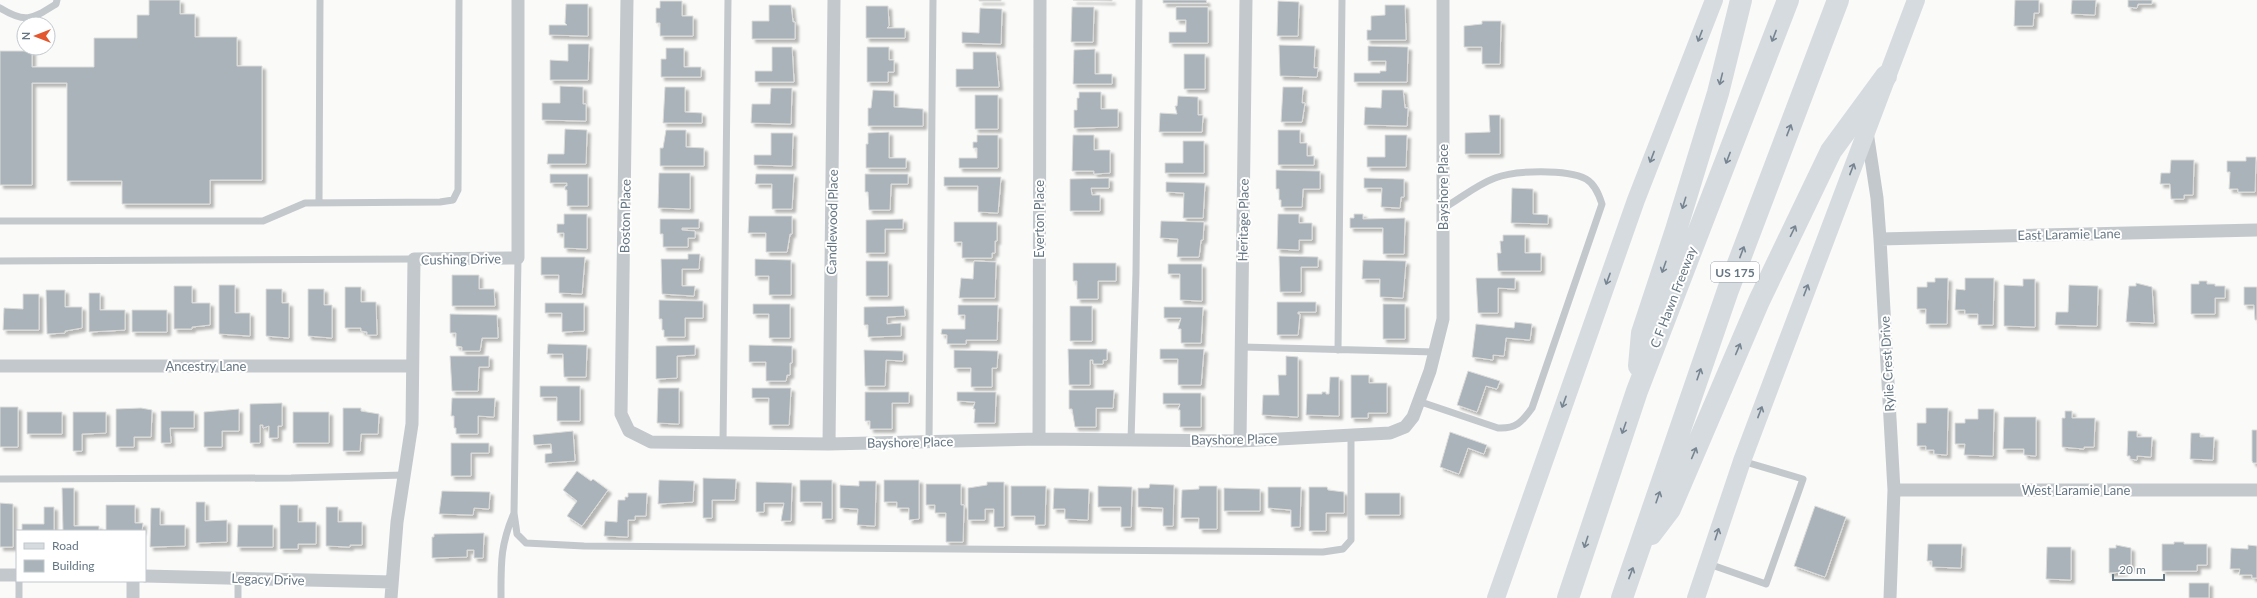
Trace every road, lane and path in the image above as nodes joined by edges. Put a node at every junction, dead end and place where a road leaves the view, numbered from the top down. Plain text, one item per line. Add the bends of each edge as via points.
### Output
1 (57, 0) edge
2 (320, 0) edge
3 (459, 0) edge
4 (518, 0) edge
5 (627, 0) edge
6 (728, 0) edge
7 (834, 0) edge
8 (933, 0) edge
9 (1040, 0) edge
10 (1139, 0) edge
11 (1246, 0) edge
12 (1342, 0) edge
13 (1443, 0) edge
14 (1714, 0) edge
15 (1741, 0) edge
16 (1788, 0) edge
17 (1838, 0) edge
18 (1916, 0) edge
19 (0, 8) edge
20 (1886, 76) junction
21 (1867, 130) junction
22 (319, 203) junction
23 (1442, 209) junction
24 (0, 221) edge
25 (2257, 230) edge
26 (1880, 239) junction
27 (518, 258) junction
28 (414, 260) junction
29 (0, 261) edge
30 (1242, 347) junction
31 (1338, 350) junction
32 (1434, 352) junction
33 (0, 366) edge
34 (412, 366) junction
35 (1636, 391) junction
36 (1418, 401) junction
37 (629, 431) joint
38 (1351, 435) junction
39 (1039, 439) junction
40 (1130, 440) junction
41 (1240, 440) junction
42 (929, 442) junction
43 (723, 443) junction
44 (829, 444) junction
45 (1742, 461) junction
46 (404, 475) junction
47 (0, 479) edge
48 (1894, 490) junction
49 (2257, 490) edge
50 (514, 513) junction
51 (1640, 548) junction
52 (1708, 564) junction
53 (0, 575) edge
54 (16, 575) edge
55 (146, 576) edge
56 (238, 578) junction
57 (19, 582) edge
58 (133, 582) edge
59 (392, 582) junction
60 (19, 598) edge
61 (133, 598) edge
62 (238, 598) edge
63 (391, 598) edge
64 (501, 598) edge
65 (1496, 598) edge
66 (1568, 598) edge
67 (1622, 598) edge
68 (1696, 598) edge
69 (1890, 598) edge

1 - 19 lane via 56,4 35,18 16,17
2 - 22 lane
3 - 22 lane via 458,190 453,200
4 - 27 street, Cushing Drive
5 - 37 street, Boston Place via 621,414
6 - 43 lane
7 - 44 street, Candlewood Place
8 - 42 lane
9 - 39 street, Everton Place
10 - 40 lane via 1136,273
11 - 30 street, Heritage Place
12 - 31 lane
13 - 23 street, Bayshore Place
14 -> 65 main road via 1636,200
15 -> 35 highway via 1718,93 1642,333
16 -> 35 highway, C F Hawn Freeway
51 -> 17 highway, US 175 via 1728,290
18 - 20 main road
20 - 21 main road
51 -> 20 highway via 1670,509 1759,301 1831,151
21 - 26 street, Rylie Crest Drive
45 -> 21 main road
22 - 24 lane via 305,203 263,221
23 - 32 street, Bayshore Place via 1443,319
23 - 36 lane via 1484,183 1515,173 1554,173 1581,177 1598,192 1602,204 1532,408 1524,421 1508,429 1498,428
25 - 26 street, East Laramie Lane
26 - 48 street, Rylie Crest Drive
27 - 28 street, Cushing Drive
27 - 50 lane
28 - 29 lane
28 - 34 street, Cushing Drive
30 - 31 lane
30 - 41 street, Heritage Place
31 - 32 lane
32 - 36 street, Bayshore Place
33 - 34 street, Ancestry Lane
34 - 46 street, Cushing Drive via 412,424
35 -> 66 highway, C F Hawn Freeway
36 - 38 street, Bayshore Place via 1405,427 1390,433
37 - 43 street, Bayshore Place via 650,442
38 - 41 street, Bayshore Place
38 - 50 lane via 1351,540 1343,549 1323,552 526,543 517,534
39 - 40 street, Bayshore Place
39 - 42 street, Bayshore Place
40 - 41 street, Bayshore Place
42 - 44 street, Bayshore Place
43 - 44 street, Bayshore Place
52 -> 45 main road
45 - 52 lane via 1803,479 1766,584
46 - 47 lane
46 - 59 street, Cushing Drive
48 - 49 street, West Laramie Lane
48 - 69 street, Rylie Crest Drive
50 - 64 lane via 504,537
67 -> 51 highway, US 175
52 - 68 main road
53 - 54 street
55 - 56 street, Legacy Drive
56 - 59 street, Legacy Drive
56 - 62 lane
57 - 60 lane
58 - 61 street
59 - 63 street, Cushing Drive

